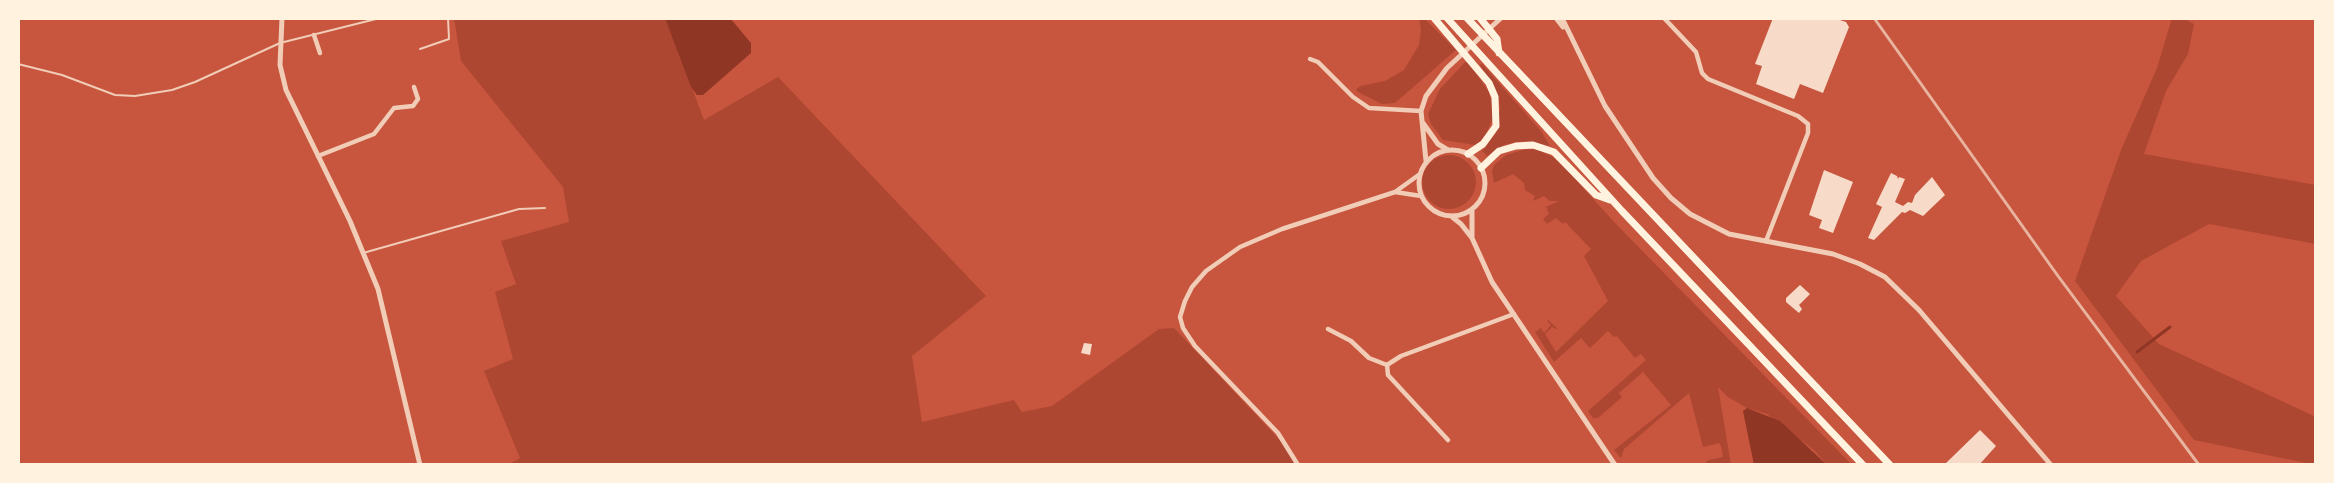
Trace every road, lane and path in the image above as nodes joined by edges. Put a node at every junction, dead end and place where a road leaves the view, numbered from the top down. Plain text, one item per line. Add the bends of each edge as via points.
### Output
1 (282, 18) edge
2 (380, 18) edge
3 (448, 18) edge
4 (1434, 18) edge
5 (1447, 18) edge
6 (1467, 18) edge
7 (1480, 18) edge
8 (1501, 18) edge
9 (1556, 18) edge
10 (1562, 18) edge
11 (1664, 18) edge
12 (1567, 33) junction
13 (314, 35) junction
14 (280, 43) junction
15 (420, 49) dead end
16 (320, 53) dead end
17 (1499, 53) junction
18 (1310, 59) dead end
19 (18, 64) edge
20 (414, 87) dead end
21 (1421, 111) junction
22 (1422, 122) junction
23 (1448, 150) junction
24 (1468, 154) junction
25 (318, 156) junction
26 (1426, 162) junction
27 (1481, 168) junction
28 (1420, 174) junction
29 (1395, 192) junction
30 (1421, 196) junction
31 (1612, 201) junction
32 (545, 208) dead end
33 (1472, 209) junction
34 (1451, 216) junction
35 (1472, 238) junction
36 (1766, 241) junction
37 (363, 253) junction
38 (1514, 314) junction
39 (1328, 329) dead end
40 (1387, 365) junction
41 (1448, 440) dead end
42 (420, 465) edge
43 (1298, 465) edge
44 (1615, 465) edge
45 (1863, 465) edge
46 (1890, 465) edge
47 (2051, 465) edge

1 - 14 street
2 - 13 lane
3 - 15 lane via 449,39
4 - 24 highway via 1489,83 1495,97 1496,126 1483,144
5 - 31 highway
6 - 17 highway
7 - 17 highway via 1497,39
8 - 21 street via 1435,81
9 - 12 street
10 - 12 street
11 - 36 street via 1696,52 1702,73 1708,79 1798,116 1808,124 1808,133
12 - 36 street via 1605,106 1671,198 1711,227
13 - 14 lane
13 - 16 street
14 - 19 lane via 195,82 135,96 115,95
14 - 25 street via 286,90
17 - 46 highway
18 - 21 street via 1369,108
20 - 25 street via 418,99 413,106 394,108 374,134
21 - 22 street
22 - 23 street via 1438,144
22 - 26 street
23 - 24 street
23 - 26 street
24 - 27 street
25 - 37 street
26 - 28 street
27 - 31 highway via 1499,151 1533,145 1554,152 1596,195
27 - 33 street via 1484,190
28 - 29 street
28 - 30 street
29 - 30 street
29 - 43 street via 1240,247 1206,271 1185,301 1180,316 1195,346 1278,433
30 - 34 street via 1433,211
31 - 45 highway
32 - 37 lane via 519,209
33 - 34 street
33 - 35 street
34 - 35 street
35 - 38 street via 1492,282
36 - 47 street via 1833,254 1885,277 1919,310
37 - 42 street via 378,289
38 - 40 street via 1401,356
38 - 44 street
39 - 40 street
40 - 41 street via 1388,375

